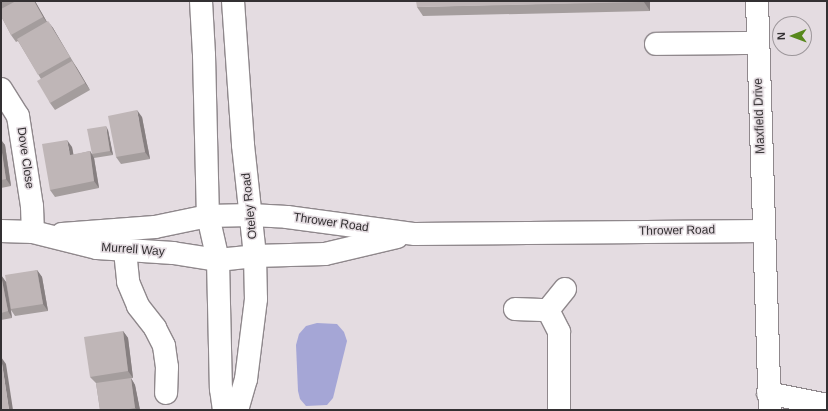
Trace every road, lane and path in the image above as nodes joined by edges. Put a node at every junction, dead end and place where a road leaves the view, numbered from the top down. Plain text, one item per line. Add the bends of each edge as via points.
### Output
1 (201, 1) edge
2 (233, 1) edge
3 (757, 1) edge
4 (758, 43) junction
5 (656, 44) dead end
6 (1, 89) edge
7 (251, 215) junction
8 (208, 216) junction
9 (1, 231) edge
10 (764, 231) junction
11 (41, 234) junction
12 (410, 234) junction
13 (125, 251) junction
14 (255, 256) junction
15 (218, 260) junction
16 (565, 289) dead end
17 (515, 309) dead end
18 (548, 310) junction
19 (166, 393) dead end
20 (769, 402) edge
21 (827, 405) edge
22 (224, 410) edge
23 (237, 410) edge
24 (559, 410) edge

1 - 8 street
2 - 7 street, Oteley Road via 243,145
3 - 4 street, Maxfield Drive
4 - 5 street
4 - 10 street, Maxfield Drive
6 - 11 street, Dove Close via 18,116 32,206
7 - 8 street, Thrower Road
7 - 12 street, Thrower Road via 287,217
7 - 14 street, Oteley Road
8 - 11 street, Murrell Way via 155,227
8 - 15 street
9 - 11 street, Murrell Way
10 - 12 street, Thrower Road
10 - 20 street
11 - 13 street, Murrell Way via 97,248
12 - 14 street, Thrower Road via 325,254
13 - 15 street, Murrell Way via 173,253
13 - 19 street via 128,282 138,306 164,346 167,367
14 - 15 street, Thrower Road
14 - 23 street, Oteley Road via 255,307 246,379
15 - 22 street via 221,389
16 - 18 street
17 - 18 street
18 - 24 street via 559,332
20 - 21 street

